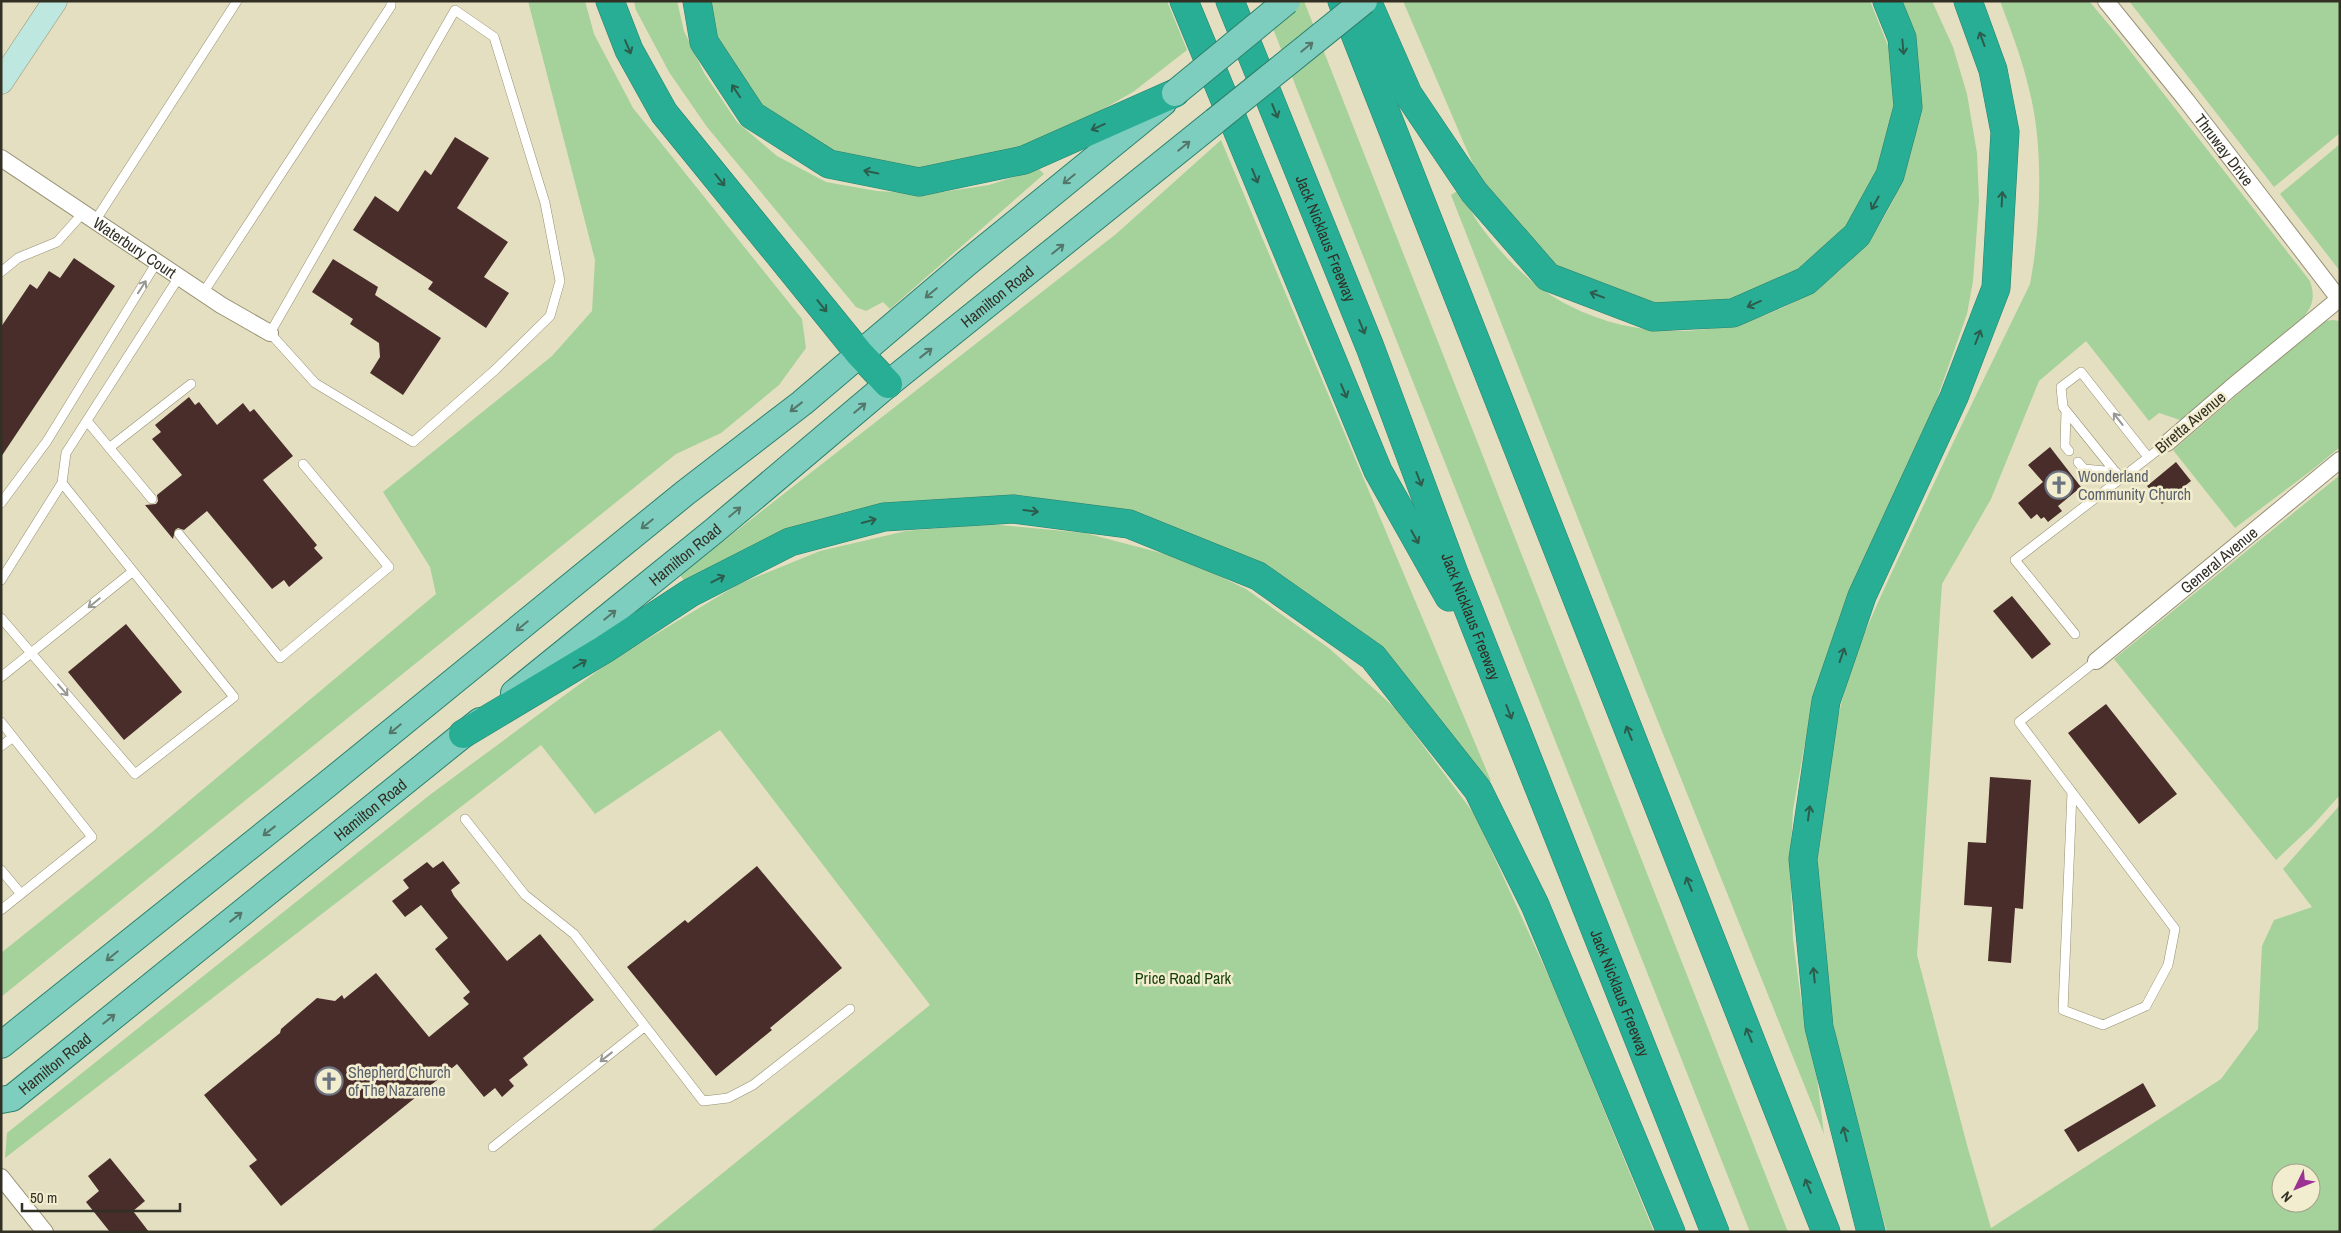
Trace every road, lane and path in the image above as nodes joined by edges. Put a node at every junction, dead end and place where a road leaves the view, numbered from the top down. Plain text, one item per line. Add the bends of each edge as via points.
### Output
1 (55, 1) edge
2 (237, 1) edge
3 (391, 1) edge
4 (610, 1) edge
5 (697, 1) edge
6 (1184, 1) edge
7 (1230, 1) edge
8 (1287, 1) edge
9 (1342, 1) edge
10 (1366, 1) edge
11 (1887, 1) edge
12 (1968, 1) edge
13 (2106, 1) edge
14 (1, 82) edge
15 (1175, 93) junction
16 (1, 158) edge
17 (89, 217) junction
18 (158, 262) junction
19 (1, 272) edge
20 (179, 277) junction
21 (203, 293) junction
22 (2340, 300) edge
23 (270, 333) junction
24 (860, 353) junction
25 (191, 384) dead end
26 (888, 384) junction
27 (2066, 412) junction
28 (87, 421) junction
29 (2167, 443) joint
30 (109, 448) junction
31 (2069, 450) dead end
32 (2148, 457) junction
33 (2340, 460) edge
34 (2078, 462) dead end
35 (303, 464) dead end
36 (2118, 476) junction
37 (62, 483) junction
38 (152, 499) dead end
39 (1, 503) edge
40 (179, 534) dead end
41 (132, 572) junction
42 (1, 580) edge
43 (1, 618) edge
44 (2075, 634) dead end
45 (31, 653) junction
46 (2096, 661) joint
47 (1, 677) edge
48 (1498, 682) junction
49 (1, 722) edge
50 (463, 734) junction
51 (12, 738) junction
52 (1, 746) edge
53 (2072, 792) junction
54 (465, 819) dead end
55 (1, 870) edge
56 (21, 894) junction
57 (1, 910) edge
58 (850, 1009) dead end
59 (644, 1027) junction
60 (1, 1045) edge
61 (1, 1100) edge
62 (493, 1147) dead end
63 (1, 1176) edge
64 (45, 1232) edge
65 (1671, 1232) edge
66 (1715, 1232) edge
67 (1826, 1232) edge
68 (1871, 1232) edge

1 - 14 main road
2 - 17 lane
3 - 21 lane via 391,6
4 -> 24 highway via 629,50 664,113
15 -> 5 highway via 1024,160 919,182 829,164 752,114 704,42
6 -> 48 highway via 1378,471
7 -> 48 highway, Jack Nicklaus Freeway via 1370,347
8 - 15 main road, bridge
67 -> 9 highway
11 -> 10 highway via 1902,38 1908,107 1890,175 1857,235 1806,281 1733,313 1653,317 1548,277 1474,192 1408,94
26 -> 10 main road, Hamilton Road, bridge
68 -> 12 highway via 1819,1027 1803,859 1826,702 1862,596 1954,397 1996,288 2006,132 1993,70
13 - 22 street, Thruway Drive
15 -> 24 main road
16 - 17 street, Waterbury Court
17 - 18 street, Waterbury Court
17 - 19 lane via 58,242 18,258
18 - 20 street, Waterbury Court
39 -> 18 lane via 46,441
20 - 21 street, Waterbury Court
20 - 28 lane
21 - 23 street, Waterbury Court
22 - 29 street, Biretta Avenue via 2232,386
23 - 23 lane via 315,383 413,442 495,370 550,316 560,281 545,203 494,37 455,10
24 - 26 highway
24 -> 60 main road
25 - 30 lane
50 -> 26 main road, Hamilton Road via 715,530
27 - 31 lane via 2065,446
32 -> 27 lane via 2081,372 2061,387
27 - 36 lane
28 - 30 lane
28 - 37 lane via 66,453
29 - 32 lane, Biretta Avenue
30 - 38 lane
32 - 36 lane, Biretta Avenue
33 - 46 street, General Avenue
34 - 36 lane via 2084,469
35 - 40 lane via 389,566 280,658
36 - 44 lane, Biretta Avenue via 2015,560
37 - 41 lane
37 - 42 lane
41 -> 45 lane
45 -> 41 lane via 135,774 234,696
43 - 45 lane
45 - 47 lane
46 - 53 lane via 2019,722
48 -> 66 highway, Jack Nicklaus Freeway
49 - 51 lane
61 -> 50 main road, Hamilton Road via 12,1098
50 -> 65 highway via 603,650 690,593 790,542 884,517 1013,509 1129,524 1258,576 1373,657 1478,790 1535,905
51 - 52 lane
51 - 56 lane via 92,837
53 - 53 lane via 2175,929 2168,965 2146,1006 2103,1025 2063,1010
54 - 59 lane via 525,895 574,934
55 - 56 lane
56 - 57 lane
58 - 59 lane via 753,1085 728,1098 703,1101
59 -> 62 lane
63 - 64 street

